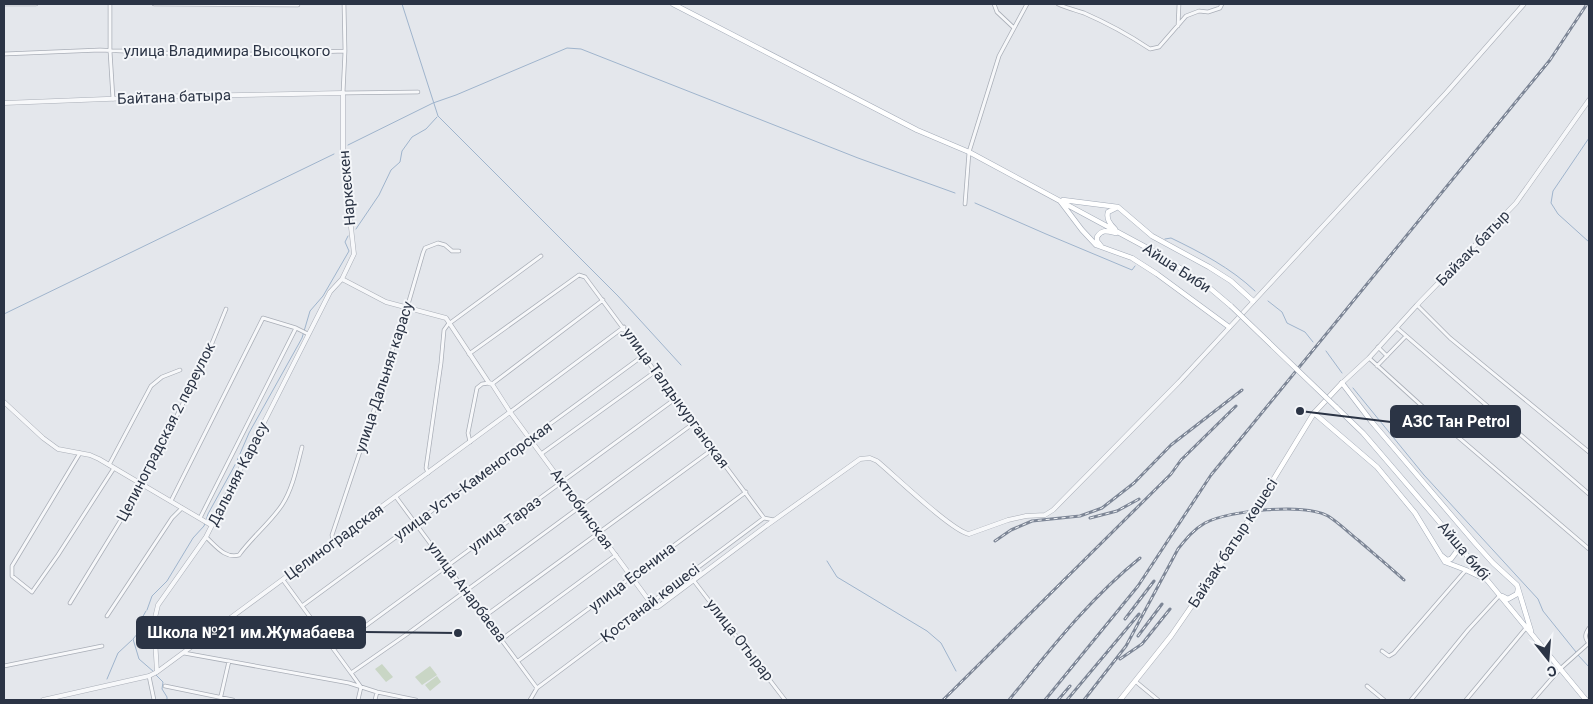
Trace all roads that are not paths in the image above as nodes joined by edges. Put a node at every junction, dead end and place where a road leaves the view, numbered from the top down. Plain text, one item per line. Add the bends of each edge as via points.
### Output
1 (4, 4) edge
2 (36, 4) edge
3 (110, 4) edge
4 (154, 4) edge
5 (298, 4) edge
6 (344, 4) edge
7 (673, 4) edge
8 (994, 4) edge
9 (1027, 4) edge
10 (1058, 4) edge
11 (1179, 4) edge
12 (1222, 4) edge
13 (1524, 4) edge
14 (1178, 27) junction
15 (1014, 28) junction
16 (110, 51) junction
17 (345, 51) junction
18 (4, 54) edge
19 (418, 92) dead end
20 (343, 93) junction
21 (113, 100) junction
22 (1589, 100) edge
23 (4, 103) edge
24 (970, 152) junction
25 (1059, 200) junction
26 (965, 204) dead end
27 (1118, 207) junction
28 (1120, 233) junction
29 (1102, 248) junction
30 (459, 251) dead end
31 (541, 256) dead end
32 (342, 279) junction
33 (603, 300) junction
34 (1253, 300) junction
35 (1417, 305) junction
36 (407, 308) junction
37 (226, 310) dead end
38 (449, 323) junction
39 (1229, 327) junction
40 (624, 328) junction
41 (1397, 328) junction
42 (297, 329) junction
43 (308, 334) junction
44 (1406, 336) junction
45 (1378, 348) junction
46 (470, 354) junction
47 (644, 355) junction
48 (1387, 356) junction
49 (1369, 358) junction
50 (1377, 366) junction
51 (180, 370) dead end
52 (656, 371) junction
53 (1342, 383) junction
54 (491, 384) junction
55 (675, 398) junction
56 (4, 402) edge
57 (1336, 407) joint
58 (510, 412) junction
59 (1314, 413) junction
60 (694, 423) junction
61 (530, 439) junction
62 (470, 442) junction
63 (302, 447) dead end
64 (713, 449) junction
65 (1589, 452) edge
66 (80, 453) junction
67 (542, 454) junction
68 (109, 465) junction
69 (114, 468) junction
70 (428, 473) junction
71 (562, 482) junction
72 (143, 484) junction
73 (746, 492) junction
74 (1589, 494) edge
75 (396, 496) junction
76 (171, 501) junction
77 (580, 507) junction
78 (182, 508) junction
79 (764, 518) junction
80 (202, 519) junction
81 (774, 520) junction
82 (415, 523) junction
83 (210, 524) junction
84 (599, 532) junction
85 (206, 537) junction
86 (333, 543) junction
87 (1456, 544) junction
88 (1589, 548) edge
89 (1438, 551) junction
90 (616, 555) junction
91 (448, 566) junction
92 (1466, 570) junction
93 (632, 577) junction
94 (282, 580) junction
95 (694, 581) junction
96 (1488, 581) junction
97 (1517, 585) junction
98 (466, 591) junction
99 (1499, 594) junction
100 (650, 602) junction
101 (70, 603) dead end
102 (302, 606) junction
103 (107, 616) dead end
104 (485, 616) junction
105 (1526, 628) junction
106 (1589, 628) edge
107 (1533, 635) junction
108 (502, 639) junction
109 (1589, 643) edge
110 (102, 646) dead end
111 (334, 649) junction
112 (1382, 651) dead end
113 (183, 653) junction
114 (228, 661) junction
115 (518, 661) junction
116 (4, 666) edge
117 (1560, 669) junction
118 (158, 672) junction
119 (351, 674) junction
120 (149, 676) junction
121 (1135, 681) junction
122 (165, 686) dead end
123 (1367, 686) dead end
124 (361, 687) junction
125 (537, 688) junction
126 (377, 692) junction
127 (393, 698) edge
128 (220, 699) edge
129 (43, 700) edge
130 (154, 700) edge
131 (233, 700) edge
132 (358, 700) edge
133 (376, 700) edge
134 (409, 700) edge
135 (416, 700) edge
136 (530, 700) edge
137 (786, 700) edge
138 (1120, 700) edge
139 (1158, 700) edge
140 (1384, 700) edge
141 (1411, 700) edge
142 (1466, 700) edge
143 (1534, 700) edge
144 (1586, 700) edge

1 - 2 street
3 - 16 street
4 - 5 street
6 - 17 street, улица Владимира Высоцкого
7 - 24 main road, Айша Биби via 917,130
8 - 15 street
9 - 15 street
10 - 14 street via 1128,34 1150,49 1159,47
11 - 14 street
12 - 14 street via 1220,8 1186,16
13 - 34 street via 1446,93
15 - 24 street via 999,56
16 - 17 street, улица Владимира Высоцкого via 246,54
16 - 18 street, улица Владимира Высоцкого
16 - 21 street
17 - 20 street, улица Владимира Высоцкого
19 - 20 street
20 - 21 street, Байтана батыра
20 - 32 street, Наркескен via 343,156 354,254
21 - 23 street, Байтана батыра
22 - 35 street, Байзақ батыр via 1516,203
24 - 25 main road, Айша Биби
24 - 26 street
25 - 27 main road
25 - 28 main road, Айша Биби
25 - 29 main road via 1082,230
27 - 28 main road via 1107,216 1110,225
27 - 34 main road via 1152,236 1209,267
28 - 29 main road via 1101,232 1097,241
28 - 57 main road, Айша Биби, bridge via 1205,284
29 - 39 main road via 1132,258
30 - 36 street, улица Дальняя карасу via 452,252 438,243 425,248
31 - 38 street
32 - 36 street via 386,302
32 - 43 street, Дальняя Карасу via 330,292
33 - 40 street, улица Талдыкурганская
33 - 46 street, улица Талдыкурганская via 585,276 579,275
33 - 54 street
34 - 39 street
35 - 41 street, Байзақ батыр
35 - 65 street via 1450,338
36 - 38 street via 446,318
36 - 86 street, улица Дальняя карасу via 332,535
37 - 72 street, Целиноградская 2 переулок
38 - 46 street, Актюбинская
38 - 70 street via 444,330 426,468
39 - 81 street via 1179,382 1045,515 1026,516 963,533 877,461 866,458 860,459
40 - 47 street, улица Талдыкурганская
40 - 58 street
41 - 44 street
41 - 45 street, Байзақ батыр
42 - 43 street
42 - 76 street via 263,318
42 - 80 street
43 - 83 street, Дальняя Карасу
44 - 48 street
44 - 74 street
45 - 48 street
45 - 49 street, Байзақ батыр
46 - 54 street, Актюбинская
47 - 52 street, улица Талдыкурганская
47 - 61 street, улица Усть-Каменогорская
48 - 50 street
49 - 50 street
49 - 53 street, Байзақ батыр
50 - 88 street
51 - 68 street via 162,377 151,386
52 - 55 street, улица Талдыкурганская
52 - 67 street
53 - 59 main road, Байзақ батыр көшесі
53 - 97 main road via 1492,563
54 - 58 street, Актюбинская
54 - 62 street via 477,388 468,433
55 - 60 street, улица Талдыкурганская
55 - 71 street, улица Тараз
56 - 66 street via 58,449
57 - 87 main road, Айша бибі via 1363,434
58 - 61 street, Актюбинская
58 - 62 street, Целиноградская
59 - 89 main road via 1377,467 1415,513
59 - 121 main road, Байзақ батыр көшесі via 1229,552
60 - 64 street, улица Талдыкурганская
60 - 77 street
61 - 67 street, Актюбинская
61 - 82 street, улица Усть-Каменогорская
62 - 70 street, Целиноградская
63 - 85 street via 288,494 240,555 227,555
64 - 73 street, улица Талдыкурганская
64 - 84 street
66 - 68 street
66 - 69 street via 12,566 12,576 32,592
67 - 71 street, Актюбинская
68 - 69 street
69 - 72 street
70 - 75 street, Целиноградская
71 - 77 street, Актюбинская
71 - 91 street, улица Тараз
72 - 76 street
72 - 101 street, Целиноградская 2 переулок
73 - 79 street, улица Талдыкурганская
73 - 93 street, улица Есенина
75 - 82 street, улица Анарбаева
75 - 86 street, Целиноградская
76 - 78 street
77 - 84 street, Актюбинская
77 - 98 street
78 - 80 street
78 - 103 street via 172,518
79 - 81 street
79 - 100 street, Қостанай көшесі
80 - 83 street
81 - 95 street
82 - 91 street, улица Анарбаева
82 - 102 street, улица Усть-Каменогорская
83 - 85 street, Дальняя Карасу
84 - 90 street, Актюбинская
84 - 104 street
85 - 118 street, Дальняя Карасу via 158,605 154,622
86 - 94 street, Целиноградская
87 - 89 main road via 1457,552 1451,560
87 - 96 main road, Айша бибі
89 - 92 main road via 1445,562
90 - 93 street, Актюбинская
90 - 108 street, улица Есенина
91 - 98 street, улица Анарбаева
91 - 111 street, улица Тараз
92 - 96 main road
92 - 112 street via 1394,653 1388,656
93 - 100 street, Актюбинская
93 - 115 street, улица Есенина
94 - 102 street
94 - 113 street, Целиноградская
95 - 100 street, Актюбинская via 660,606 654,607
95 - 137 street, улица Отырар
96 - 99 main road, Айша бибі
97 - 99 main road via 1518,592 1512,598
97 - 107 main road
98 - 104 street, улица Анарбаева
98 - 119 street
99 - 105 main road, Айша бибі
99 - 141 street
100 - 125 street, Қостанай көшесі
102 - 111 street
104 - 108 street, улица Анарбаева
105 - 107 main road, Айша бибі
105 - 142 street
106 - 109 street via 1585,635
107 - 117 main road, Айша бибі
108 - 115 street, улица Анарбаева
109 - 117 street
110 - 116 street
111 - 119 street
113 - 114 street
113 - 118 street, Целиноградская
114 - 124 street
114 - 128 street
115 - 125 street, улица Анарбаева
117 - 143 street
117 - 144 main road, Айша бибі
118 - 120 street, Целиноградская
119 - 124 street
120 - 129 street
120 - 130 street
121 - 138 main road, Байзақ батыр көшесі
121 - 139 street
122 - 128 street
123 - 140 street
124 - 126 street
124 - 132 street
125 - 136 street
126 - 127 street
126 - 133 street
127 - 134 street
128 - 131 street
134 - 135 street

